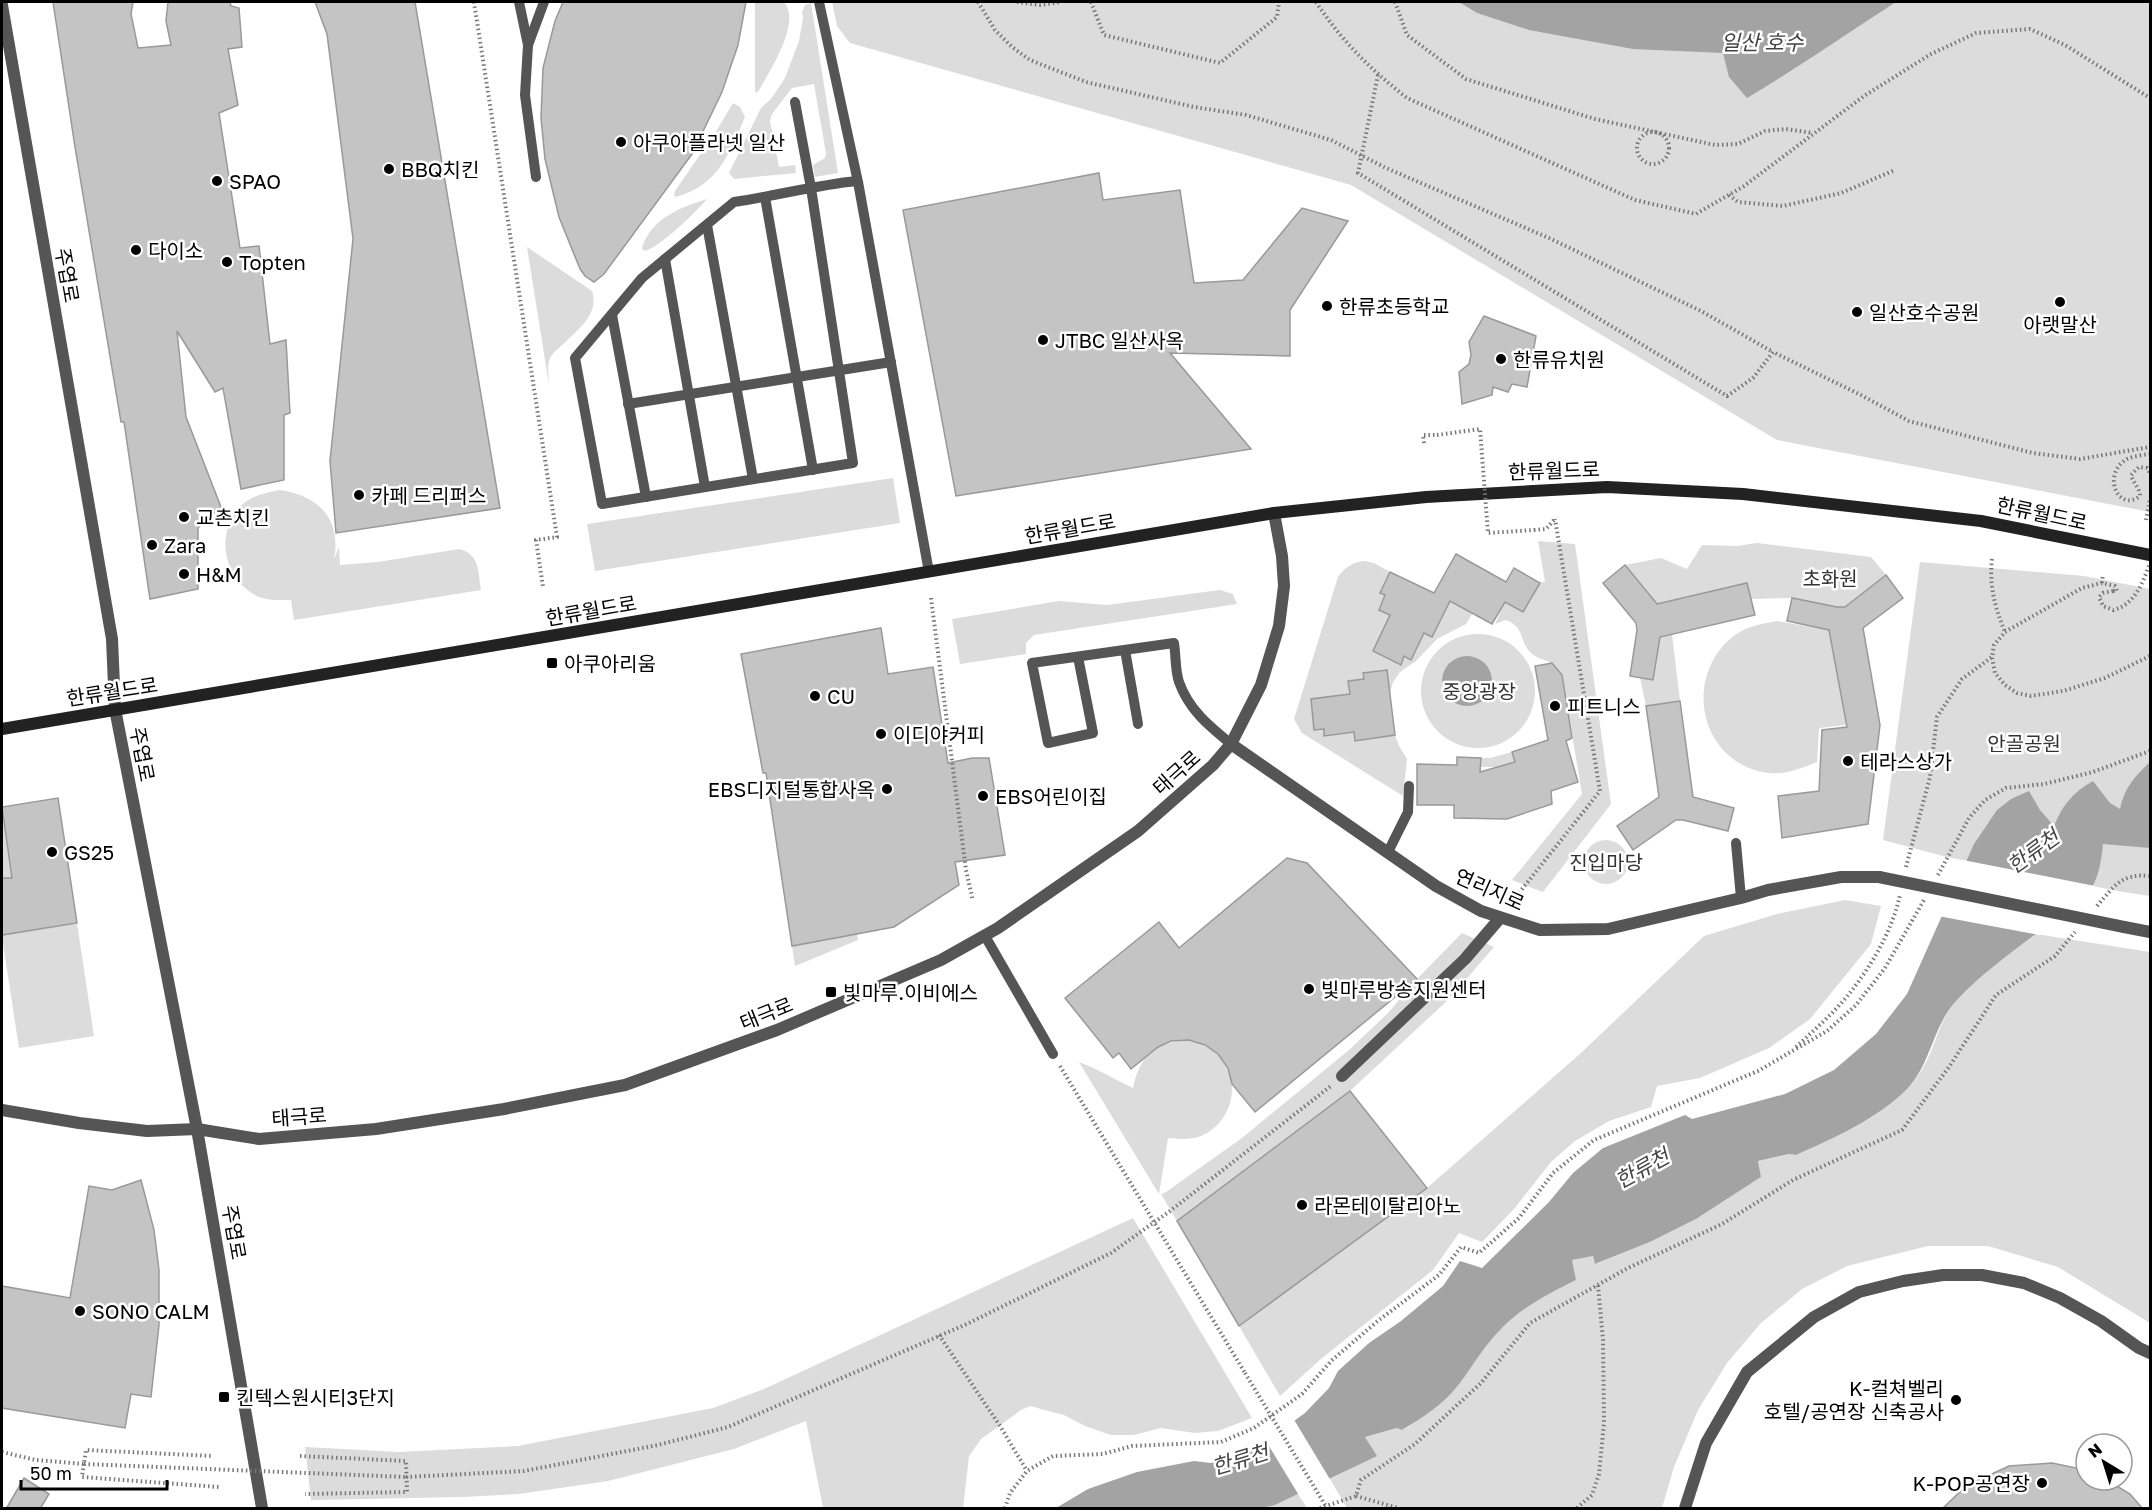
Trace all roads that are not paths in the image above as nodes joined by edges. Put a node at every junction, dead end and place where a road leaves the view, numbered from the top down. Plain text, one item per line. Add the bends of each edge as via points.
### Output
1 (519, 2) edge
2 (544, 2) edge
3 (819, 2) edge
4 (2, 5) edge
5 (528, 45) junction
6 (795, 102) dead end
7 (536, 177) dead end
8 (857, 181) junction
9 (811, 188) junction
10 (765, 196) junction
11 (707, 225) junction
12 (665, 259) junction
13 (612, 315) junction
14 (891, 362) junction
15 (840, 370) junction
16 (796, 377) junction
17 (737, 386) junction
18 (689, 394) junction
19 (628, 404) junction
20 (813, 470) junction
21 (753, 479) junction
22 (705, 487) junction
23 (646, 497) junction
24 (1274, 513) junction
25 (2151, 555) edge
26 (929, 572) junction
27 (1125, 650) junction
28 (1078, 657) junction
29 (115, 709) junction
30 (1138, 724) dead end
31 (2, 729) edge
32 (1231, 744) junction
33 (1409, 786) dead end
34 (1736, 843) dead end
35 (1388, 852) junction
36 (1741, 898) junction
37 (1500, 918) junction
38 (2151, 932) edge
39 (985, 936) junction
40 (1053, 1058) road end
41 (1338, 1077) road end
42 (2, 1110) edge
43 (198, 1129) junction
44 (2151, 1353) edge
45 (262, 1509) edge
46 (1685, 1509) edge

1 - 5 lane
2 - 5 lane
3 - 8 lane
4 - 29 street, 주엽로 via 112,639
5 - 7 lane via 525,95
6 - 9 lane
8 - 9 lane
8 - 14 lane
9 - 10 lane
9 - 15 lane
10 - 11 lane via 734,202
10 - 16 lane
11 - 12 lane
11 - 17 lane
12 - 13 lane via 642,278
12 - 18 lane
13 - 19 lane
13 - 23 lane via 575,358 602,504
14 - 15 lane
14 - 26 lane
15 - 16 lane
15 - 20 lane via 853,463
16 - 17 lane
16 - 20 lane
17 - 18 lane
17 - 21 lane
18 - 19 lane
18 - 22 lane
19 - 23 lane
20 - 21 lane
21 - 22 lane
22 - 23 lane
24 - 25 main road, 한류월드로 via 1437,496 1619,488 1743,494 1981,521
24 - 26 main road, 한류월드로
24 - 32 street, 태극로 via 1284,586 1279,626 1261,685
26 - 29 main road, 한류월드로
27 - 28 lane
27 - 30 lane
27 - 32 lane via 1174,644 1179,682 1196,712
28 - 28 lane via 1032,663 1048,742 1093,733
29 - 31 main road, 한류월드로
29 - 43 street, 주엽로
32 - 35 street, 연리지로
32 - 39 street, 태극로 via 1213,765 1138,831
33 - 35 lane via 1408,812
34 - 36 lane
35 - 37 street, 연리지로 via 1436,886
36 - 37 street, 연리지로 via 1608,929 1540,930
36 - 38 street, 연리지로, bridge via 1840,877 1879,877
37 - 41 street via 1465,959
39 - 40 lane
39 - 43 street, 태극로 via 941,960 839,1004 626,1085 376,1129 259,1139
42 - 43 street, 태극로 via 147,1131
43 - 45 street, 주엽로
44 - 46 street via 2060,1298 2024,1283 1982,1275 1943,1275 1859,1292 1814,1317 1748,1372 1706,1443

